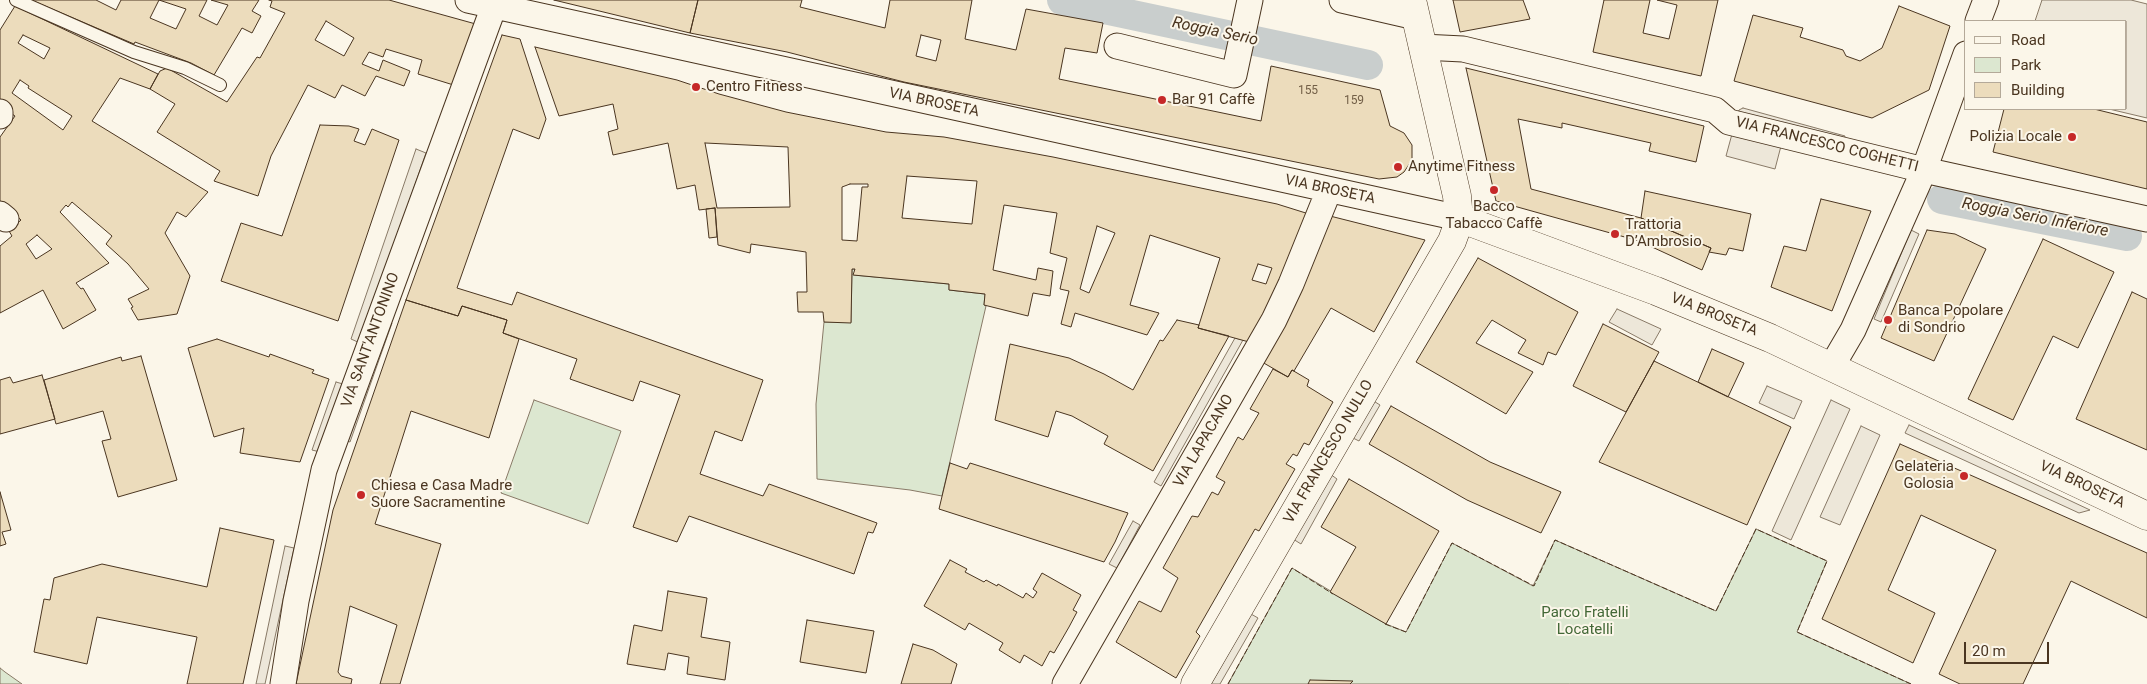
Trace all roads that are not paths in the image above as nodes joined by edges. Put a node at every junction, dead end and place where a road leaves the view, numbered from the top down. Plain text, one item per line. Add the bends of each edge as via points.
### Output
1 (16, 0) edge
2 (468, 0) edge
3 (1342, 0) edge
4 (1986, 0) edge
5 (494, 6) junction
6 (1414, 8) edge
7 (1248, 10) edge
8 (1978, 20) edge
9 (1117, 46) dead end
10 (1422, 47) junction
11 (1964, 60) edge
12 (220, 85) dead end
13 (0, 112) edge
14 (0, 116) edge
15 (1924, 170) junction
16 (1329, 190) junction
17 (1458, 218) junction
18 (2147, 219) edge
19 (1832, 366) junction
20 (2147, 516) edge
21 (283, 684) edge
22 (1065, 684) edge
23 (1195, 684) edge

1 - 12 lane via 134,52 185,68
2 - 5 street, VIA BROSETA
3 - 6 street
4 - 8 street
5 - 16 street, VIA BROSETA
5 - 21 street, VIA SANT'ANTONINO via 324,470 296,601
6 - 10 street
7 - 9 street via 1234,75
10 - 15 street, VIA FRANCESCO COGHETTI via 1464,49 1715,110 1729,122
10 - 17 street via 1457,196
11 - 15 street
13 - 14 street
15 - 18 street, VIA FRANCESCO COGHETTI
15 - 19 street via 1853,330
16 - 17 street, VIA BROSETA
16 - 22 street, VIA LAPACANO via 1274,320
17 - 19 street, VIA BROSETA via 1656,291
17 - 23 street, VIA FRANCESCO NULLO via 1452,240
19 - 20 street, VIA BROSETA

